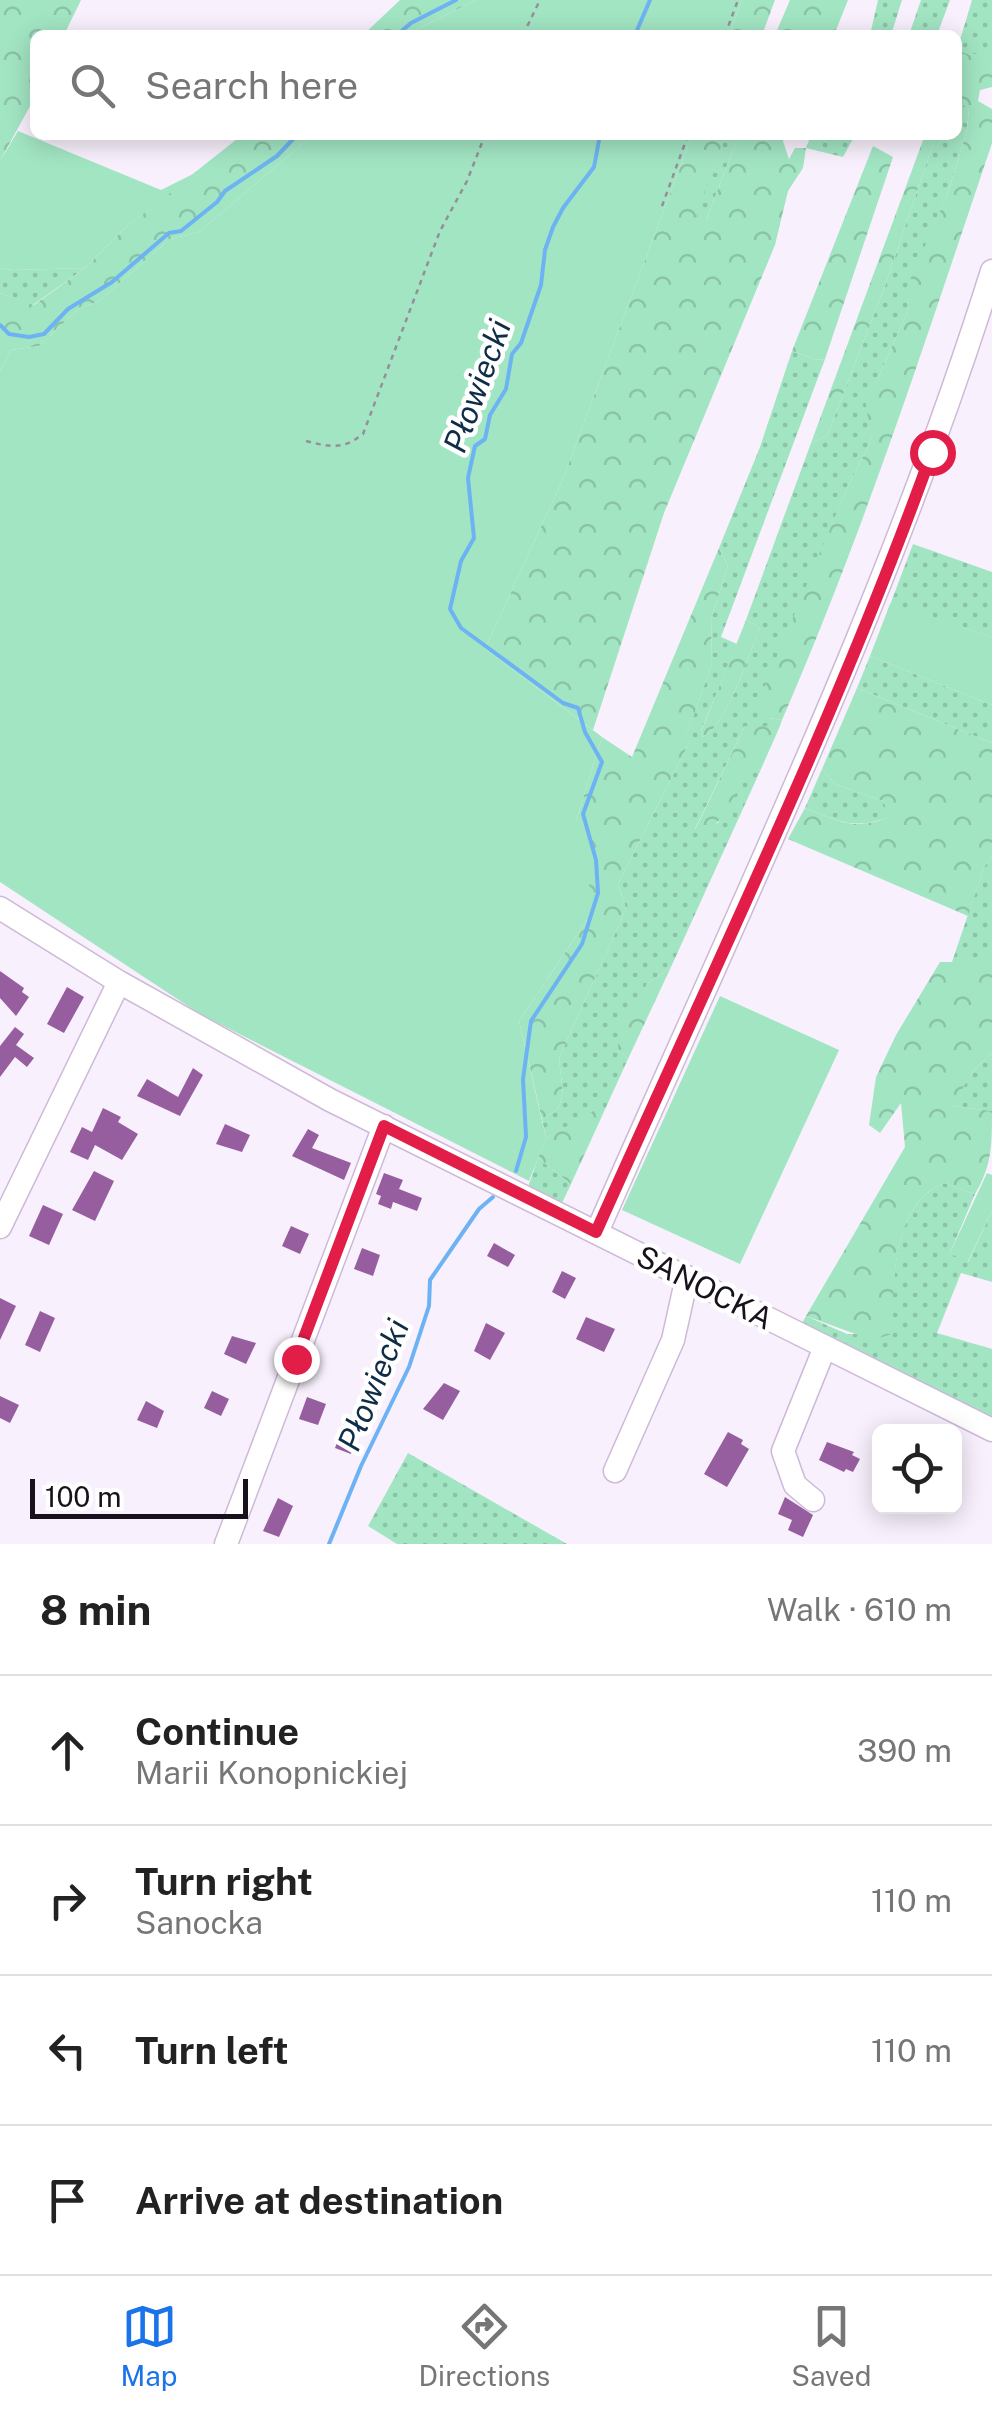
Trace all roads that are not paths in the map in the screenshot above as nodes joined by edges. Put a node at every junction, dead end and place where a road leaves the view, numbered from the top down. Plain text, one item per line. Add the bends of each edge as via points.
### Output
1 (992, 271) edge
2 (0, 908) edge
3 (118, 982) junction
4 (384, 1126) junction
5 (0, 1227) edge
6 (596, 1232) junction
7 (687, 1277) junction
8 (825, 1347) junction
9 (992, 1430) edge
10 (615, 1471) dead end
11 (812, 1500) dead end
12 (226, 1544) edge

1 - 6 street via 882,584
2 - 3 street, SANOCKA
3 - 4 street, SANOCKA
3 - 5 street
4 - 6 street, SANOCKA
4 - 12 street
6 - 7 street, SANOCKA
7 - 8 street, SANOCKA
7 - 10 street via 673,1340
8 - 9 street, SANOCKA
8 - 11 street via 783,1451 795,1485

